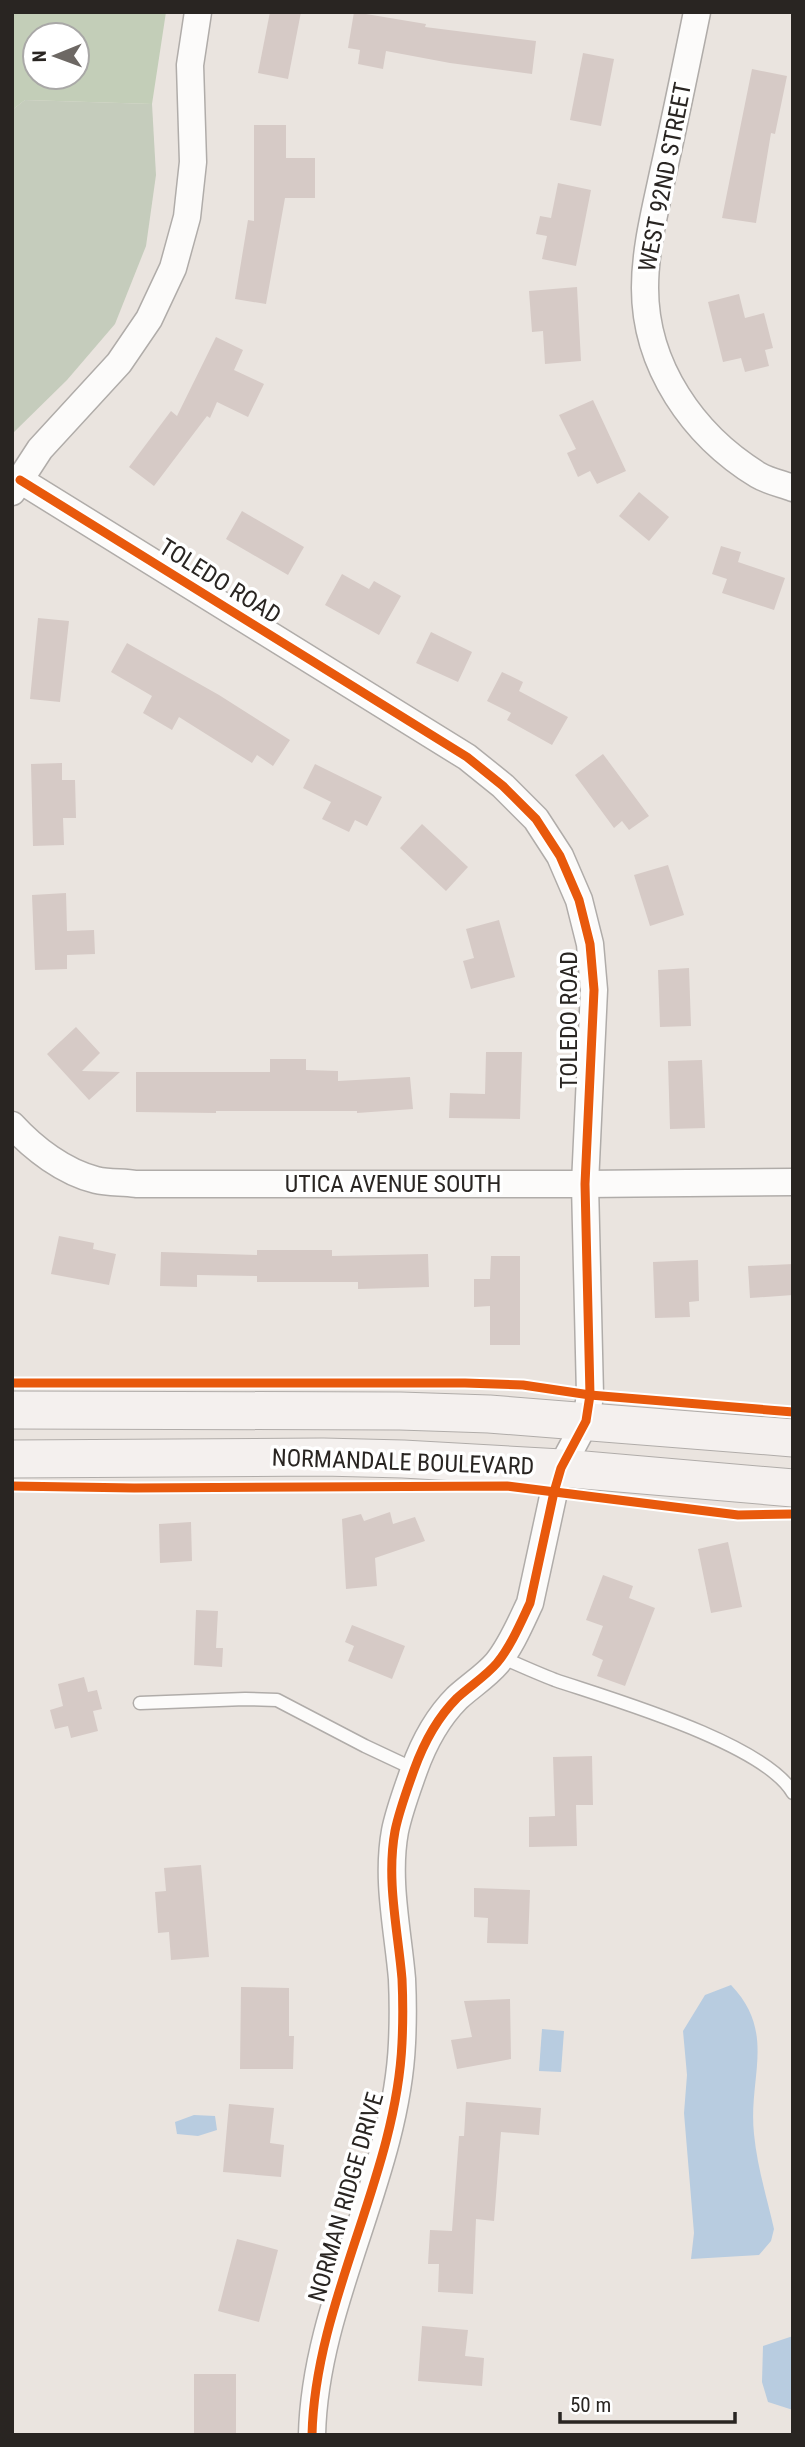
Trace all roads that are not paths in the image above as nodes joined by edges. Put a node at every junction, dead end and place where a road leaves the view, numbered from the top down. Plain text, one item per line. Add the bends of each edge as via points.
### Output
1 (198, 12) edge
2 (697, 12) edge
3 (16, 486) edge
4 (793, 488) edge
5 (12, 1125) edge
6 (793, 1182) edge
7 (585, 1184) junction
8 (12, 1410) edge
9 (586, 1421) junction
10 (793, 1438) edge
11 (12, 1459) edge
12 (561, 1468) junction
13 (793, 1488) edge
14 (500, 1657) junction
15 (140, 1703) dead end
16 (414, 1769) junction
17 (793, 1793) edge
18 (312, 2435) edge

1 - 3 street via 190,65 194,162 187,217 173,268 149,319 119,363 40,449
2 - 4 street, WEST 92ND STREET via 649,243 645,289 650,333 666,377 690,416 722,450 761,476
3 - 7 street, TOLEDO ROAD via 467,757 536,819 560,856 579,900 590,944 594,990
5 - 7 street, UTICA AVENUE SOUTH via 59,1164 96,1180 136,1184
6 - 7 street, UTICA AVENUE SOUTH
7 - 9 street, TOLEDO ROAD via 590,1395
8 - 9 main road, NORMANDALE BOULEVARD via 400,1411
9 - 10 main road, NORMANDALE BOULEVARD
9 - 12 street, TOLEDO ROAD
11 - 12 main road, NORMANDALE BOULEVARD via 323,1457
12 - 13 main road, NORMANDALE BOULEVARD
12 - 14 street, NORMAN RIDGE DRIVE via 530,1602
14 - 16 street, NORMAN RIDGE DRIVE via 455,1700 432,1731
14 - 17 lane via 680,1723 752,1757
15 - 16 lane via 277,1700
16 - 18 street, NORMAN RIDGE DRIVE via 395,1832 392,1885 402,1982 402,2044 395,2104 321,2360

